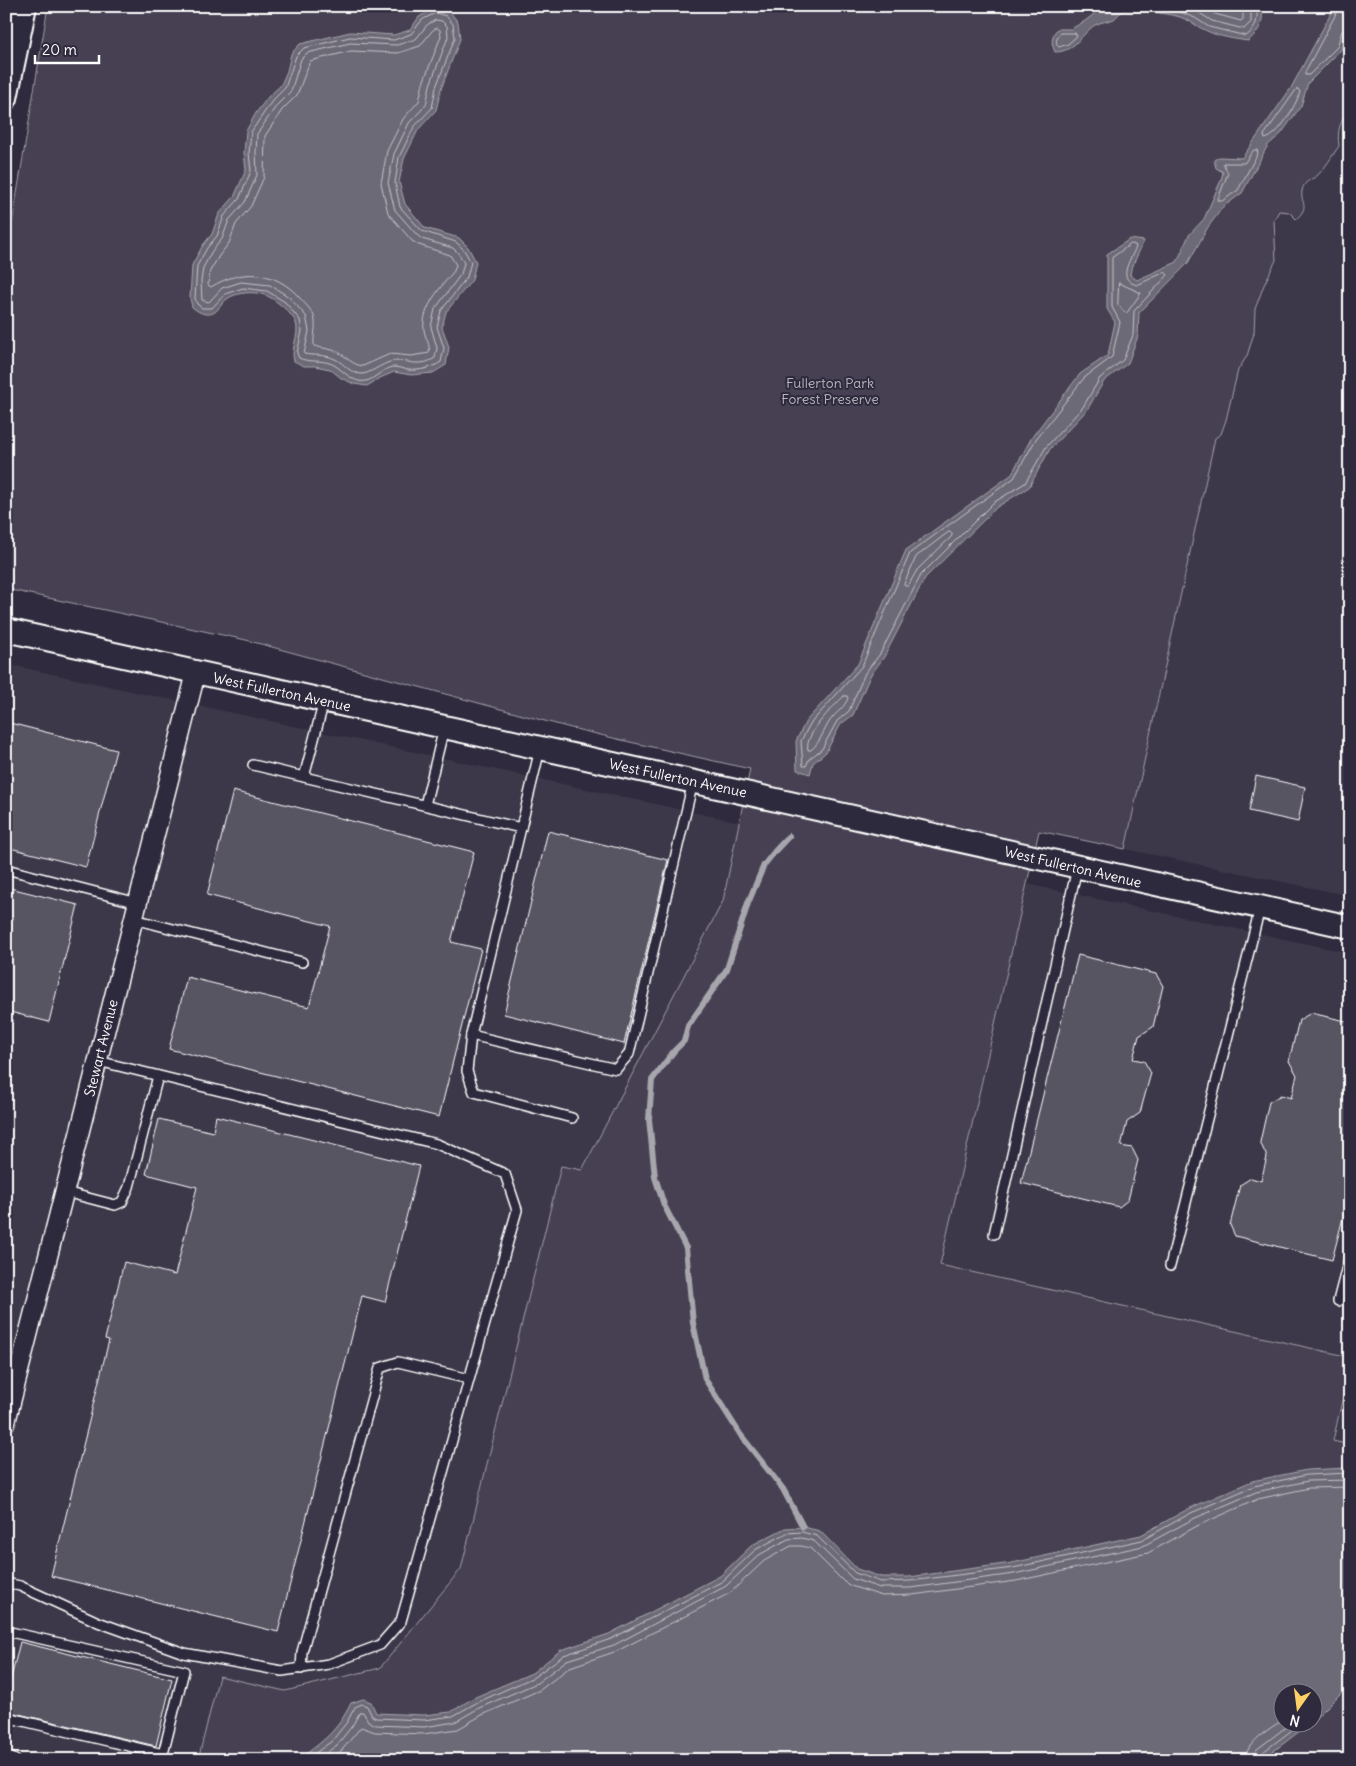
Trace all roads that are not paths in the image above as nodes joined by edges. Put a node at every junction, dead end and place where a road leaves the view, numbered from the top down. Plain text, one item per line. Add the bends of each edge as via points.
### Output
1 (25, 6) edge
2 (7, 92) edge
3 (6, 630) edge
4 (196, 673) junction
5 (324, 701) junction
6 (444, 727) junction
7 (540, 748) junction
8 (254, 765) dead end
9 (304, 777) junction
10 (693, 781) junction
11 (425, 805) junction
12 (521, 828) junction
13 (1077, 868) junction
14 (6, 869) edge
15 (1260, 908) junction
16 (136, 911) junction
17 (1350, 927) edge
18 (302, 962) dead end
19 (471, 1035) junction
20 (98, 1061) junction
21 (158, 1076) junction
22 (572, 1118) dead end
23 (65, 1192) junction
24 (994, 1234) dead end
25 (1350, 1255) edge
26 (1170, 1266) dead end
27 (1338, 1302) dead end
28 (470, 1380) junction
29 (6, 1422) edge
30 (6, 1583) edge
31 (6, 1631) edge
32 (301, 1669) junction
33 (6, 1717) edge
34 (6, 1755) edge
35 (14, 1760) edge

1 - 2 street
3 - 4 street, West Fullerton Avenue
4 - 5 street, West Fullerton Avenue
4 - 16 street, Stewart Avenue
5 - 6 street, West Fullerton Avenue
5 - 9 lane
6 - 7 street, West Fullerton Avenue
6 - 11 lane
7 - 10 street, West Fullerton Avenue
7 - 12 lane
8 - 9 lane
9 - 11 lane
10 - 13 street, West Fullerton Avenue
10 - 19 lane via 629,1054 616,1069
11 - 12 lane
12 - 19 lane
13 - 15 street, West Fullerton Avenue
13 - 24 lane
14 - 16 lane
15 - 17 street, West Fullerton Avenue
15 - 26 lane
16 - 18 lane
16 - 20 street, Stewart Avenue
19 - 22 lane via 467,1071 474,1092
20 - 21 lane
20 - 23 street, Stewart Avenue
21 - 23 lane via 130,1187 122,1202 115,1204
21 - 28 lane via 438,1144 505,1174 517,1210
23 - 29 street, Stewart Avenue
25 - 27 lane
28 - 32 lane via 401,1621 380,1645 329,1664
28 - 32 lane via 398,1362 380,1368 302,1652
30 - 32 lane via 20,1586 98,1622 184,1653 282,1671
31 - 33 lane via 184,1671 163,1754
34 - 35 lane

